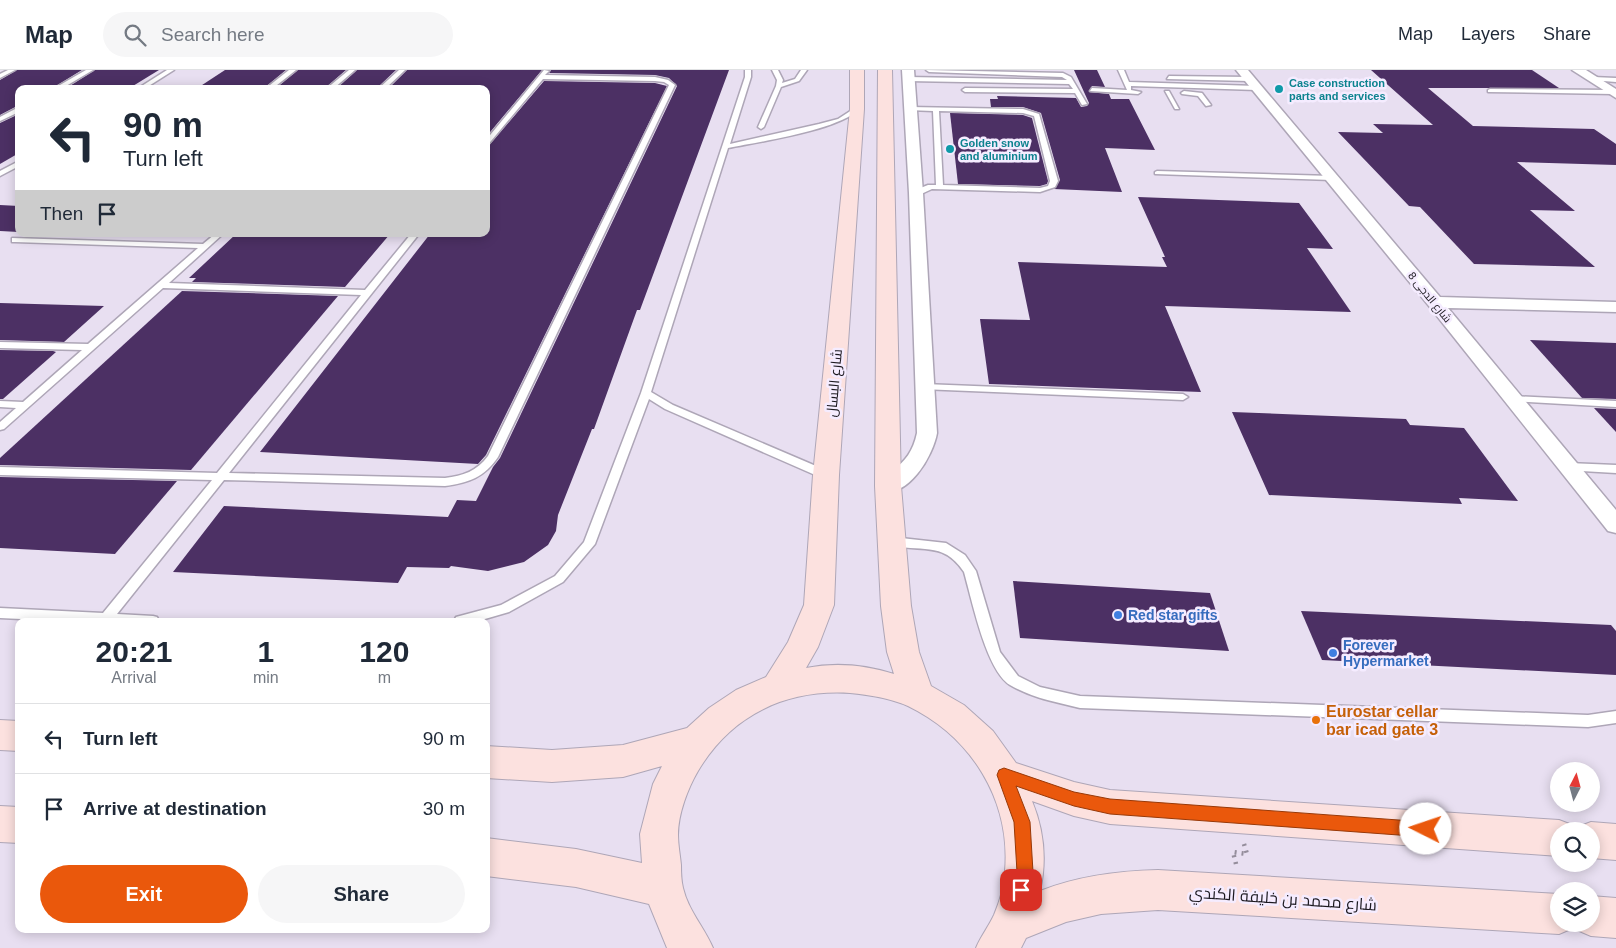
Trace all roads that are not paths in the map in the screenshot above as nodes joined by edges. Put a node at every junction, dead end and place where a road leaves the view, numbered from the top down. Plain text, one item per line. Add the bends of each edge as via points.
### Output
1 (12, 70) edge
2 (90, 70) edge
3 (171, 70) edge
4 (293, 70) edge
5 (352, 70) edge
6 (402, 70) edge
7 (775, 70) edge
8 (804, 70) edge
9 (857, 70) edge
10 (885, 70) edge
11 (929, 70) edge
12 (1121, 70) edge
13 (1186, 70) edge
14 (1578, 70) edge
15 (992, 71) edge
16 (979, 72) junction
17 (544, 73) edge
18 (748, 73) edge
19 (908, 74) edge
20 (0, 76) edge
21 (1124, 77) junction
22 (1143, 77) dead end
23 (1163, 78) dead end
24 (1192, 78) junction
25 (1250, 79) edge
26 (1593, 79) junction
27 (962, 80) junction
28 (980, 80) junction
29 (1616, 80) edge
30 (1072, 82) junction
31 (1127, 84) junction
32 (63, 85) edge
33 (147, 85) edge
34 (273, 85) edge
35 (334, 85) edge
36 (385, 85) edge
37 (780, 86) junction
38 (965, 90) junction
39 (1092, 90) dead end
40 (1077, 91) junction
41 (1130, 91) junction
42 (1490, 91) dead end
43 (1167, 92) junction
44 (1614, 93) edge
45 (967, 97) dead end
46 (1084, 104) dead end
47 (1208, 105) dead end
48 (857, 108) junction
49 (1177, 108) dead end
50 (910, 109) junction
51 (936, 109) junction
52 (15, 111) edge
53 (0, 119) edge
54 (761, 127) dead end
55 (490, 140) edge
56 (726, 146) junction
57 (15, 165) edge
58 (1157, 172) dead end
59 (0, 174) edge
60 (1332, 178) junction
61 (940, 187) junction
62 (916, 193) junction
63 (20, 237) edge
64 (111, 237) edge
65 (216, 237) edge
66 (413, 237) edge
67 (103, 243) junction
68 (206, 246) junction
69 (162, 285) junction
70 (368, 293) junction
71 (1435, 302) junction
72 (1616, 307) edge
73 (0, 345) edge
74 (92, 347) junction
75 (924, 387) junction
76 (646, 393) junction
77 (1183, 397) dead end
78 (1512, 399) junction
79 (0, 404) edge
80 (1616, 404) edge
81 (25, 405) junction
82 (0, 427) edge
83 (1568, 467) junction
84 (1616, 469) edge
85 (0, 471) edge
86 (826, 475) junction
87 (220, 478) junction
88 (888, 486) junction
89 (1616, 525) edge
90 (892, 541) junction
91 (0, 613) edge
92 (76, 618) edge
93 (108, 618) edge
94 (471, 618) edge
95 (778, 687) junction
96 (918, 695) junction
97 (1616, 718) edge
98 (0, 735) edge
99 (15, 736) edge
100 (697, 741) junction
101 (490, 762) edge
102 (1004, 775) junction
103 (1550, 837) edge
104 (1600, 841) edge
105 (1616, 842) edge
106 (490, 857) edge
107 (663, 888) junction
108 (1550, 913) edge
109 (1600, 917) edge
110 (1616, 918) edge
111 (1005, 936) edge
112 (692, 948) edge

1 - 20 lane
2 - 32 lane
3 - 33 lane
4 - 34 lane
5 - 35 lane
6 - 36 lane
7 - 37 lane
8 - 37 lane via 797,80
9 - 48 street, شارع البسال
10 - 88 street
11 - 16 lane
12 - 21 lane
13 - 24 lane
14 - 26 street
15 - 16 lane
15 - 30 lane via 1058,74 1067,76
16 - 28 lane
17 - 55 lane
17 - 87 lane via 655,79 672,85 488,465 470,477 445,482
18 - 56 lane
19 - 27 lane
19 - 50 street
21 - 22 lane
21 - 31 lane
23 - 24 lane
24 - 25 lane
25 - 31 lane
25 - 60 street, شارع الدجى 8
26 - 29 lane
26 - 44 street
27 - 28 lane
27 - 38 lane
28 - 30 lane
30 - 40 lane
31 - 41 lane
37 - 54 lane
38 - 40 lane
38 - 45 lane
39 - 41 lane
40 - 46 lane
41 - 43 lane
42 - 44 lane
43 - 47 lane via 1200,94
43 - 49 lane
48 - 56 lane via 840,120 821,126
48 - 86 street, شارع البسال
50 - 51 lane
50 - 62 street
51 - 61 lane
51 - 61 lane via 1037,115 1054,181 1051,187 1040,190
52 - 53 lane
56 - 76 lane
57 - 59 lane
58 - 60 lane
60 - 71 street, شارع الدجى 8
61 - 62 lane
62 - 75 street
63 - 67 lane via 15,240
64 - 67 lane
65 - 68 lane
66 - 70 lane
67 - 68 lane
68 - 69 lane
69 - 70 lane
69 - 74 lane
70 - 87 lane
71 - 72 street
71 - 78 street, شارع الدجى 8
73 - 74 lane
74 - 81 lane
75 - 77 lane
75 - 88 street via 925,447 919,460
76 - 86 lane via 669,408
76 - 94 lane via 590,544 559,579 505,609
78 - 80 lane
78 - 83 street, شارع الدجى 8
79 - 81 lane
81 - 82 lane
83 - 84 lane
83 - 89 street, شارع الدجى 8
85 - 87 lane
86 - 95 street, شارع البسال via 820,605 802,647
87 - 93 lane
88 - 90 street
90 - 96 street via 903,652
90 - 97 lane via 946,547 961,558 970,571 994,654 1013,680 1037,692 1080,702 1588,721
91 - 92 lane
95 - 96 street via 825,678 872,681
95 - 100 street via 748,700 721,718
96 - 102 street via 952,715 981,742
98 - 99 street
100 - 101 street via 623,761 552,766
100 - 107 street via 671,784 659,834
102 - 103 street via 1074,799 1110,806
102 - 111 street via 1022,822 1025,872
104 - 105 street
106 - 107 street via 584,868
107 - 112 street via 681,933
108 - 111 street, شارع محمد بن خليفة الكندي via 1127,890 1096,893 1039,910
109 - 110 street

